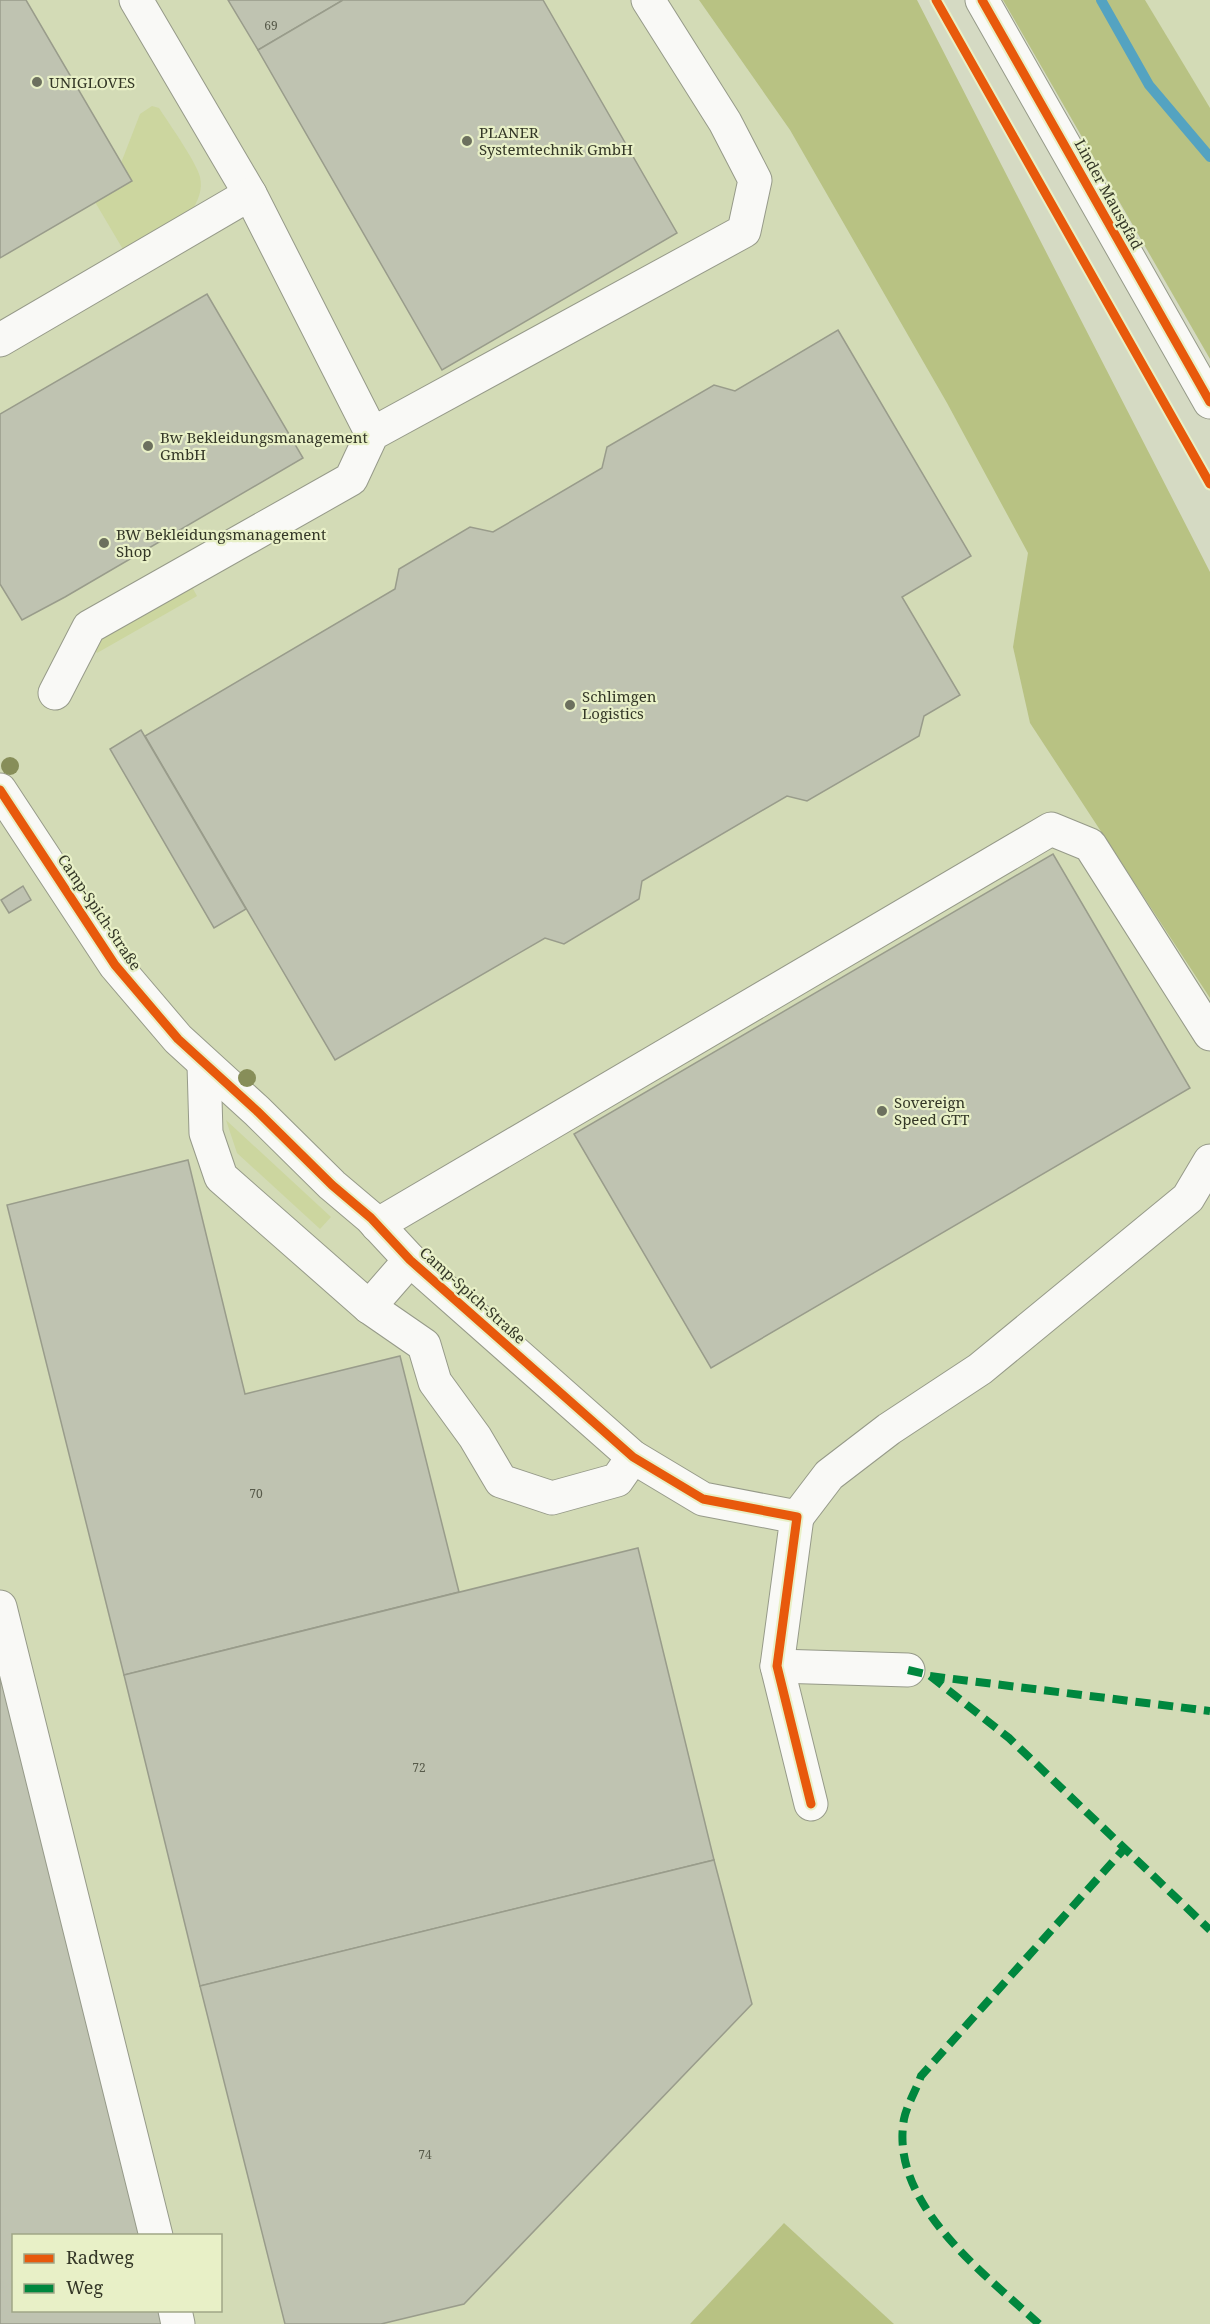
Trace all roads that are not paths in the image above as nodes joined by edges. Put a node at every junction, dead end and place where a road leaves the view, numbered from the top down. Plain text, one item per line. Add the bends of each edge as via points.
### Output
1 (136, 0) edge
2 (648, 0) edge
3 (982, 0) edge
4 (250, 194) junction
5 (0, 340) edge
6 (1210, 402) edge
7 (372, 434) junction
8 (55, 693) dead end
9 (0, 790) edge
10 (11, 829) edge
11 (1210, 1034) edge
12 (204, 1065) junction
13 (1210, 1161) edge
14 (377, 1225) junction
15 (410, 1260) junction
16 (369, 1307) junction
17 (633, 1457) junction
18 (797, 1517) junction
19 (0, 1607) edge
20 (777, 1666) junction
21 (908, 1670) dead end
22 (811, 1804) dead end
23 (156, 2234) edge

1 - 4 street
2 - 7 street via 725,122 756,180 744,231
3 - 6 street, Linder Mauspfad
4 - 5 street
4 - 7 street
7 - 8 street via 351,479 90,627
9 - 10 street, Camp-Spich-Straße
10 - 12 street, Camp-Spich-Straße via 115,965
11 - 14 street via 1090,845 1051,829
12 - 14 street, Camp-Spich-Straße
12 - 16 street via 206,1133 221,1177
13 - 18 street via 1188,1198 980,1369 829,1474
14 - 15 street, Camp-Spich-Straße
15 - 16 street
15 - 17 street, Camp-Spich-Straße
16 - 17 street via 424,1345 435,1382 501,1480 552,1498 617,1480
17 - 18 street, Camp-Spich-Straße via 703,1499
18 - 20 street
19 - 23 street
20 - 21 street
20 - 22 street

